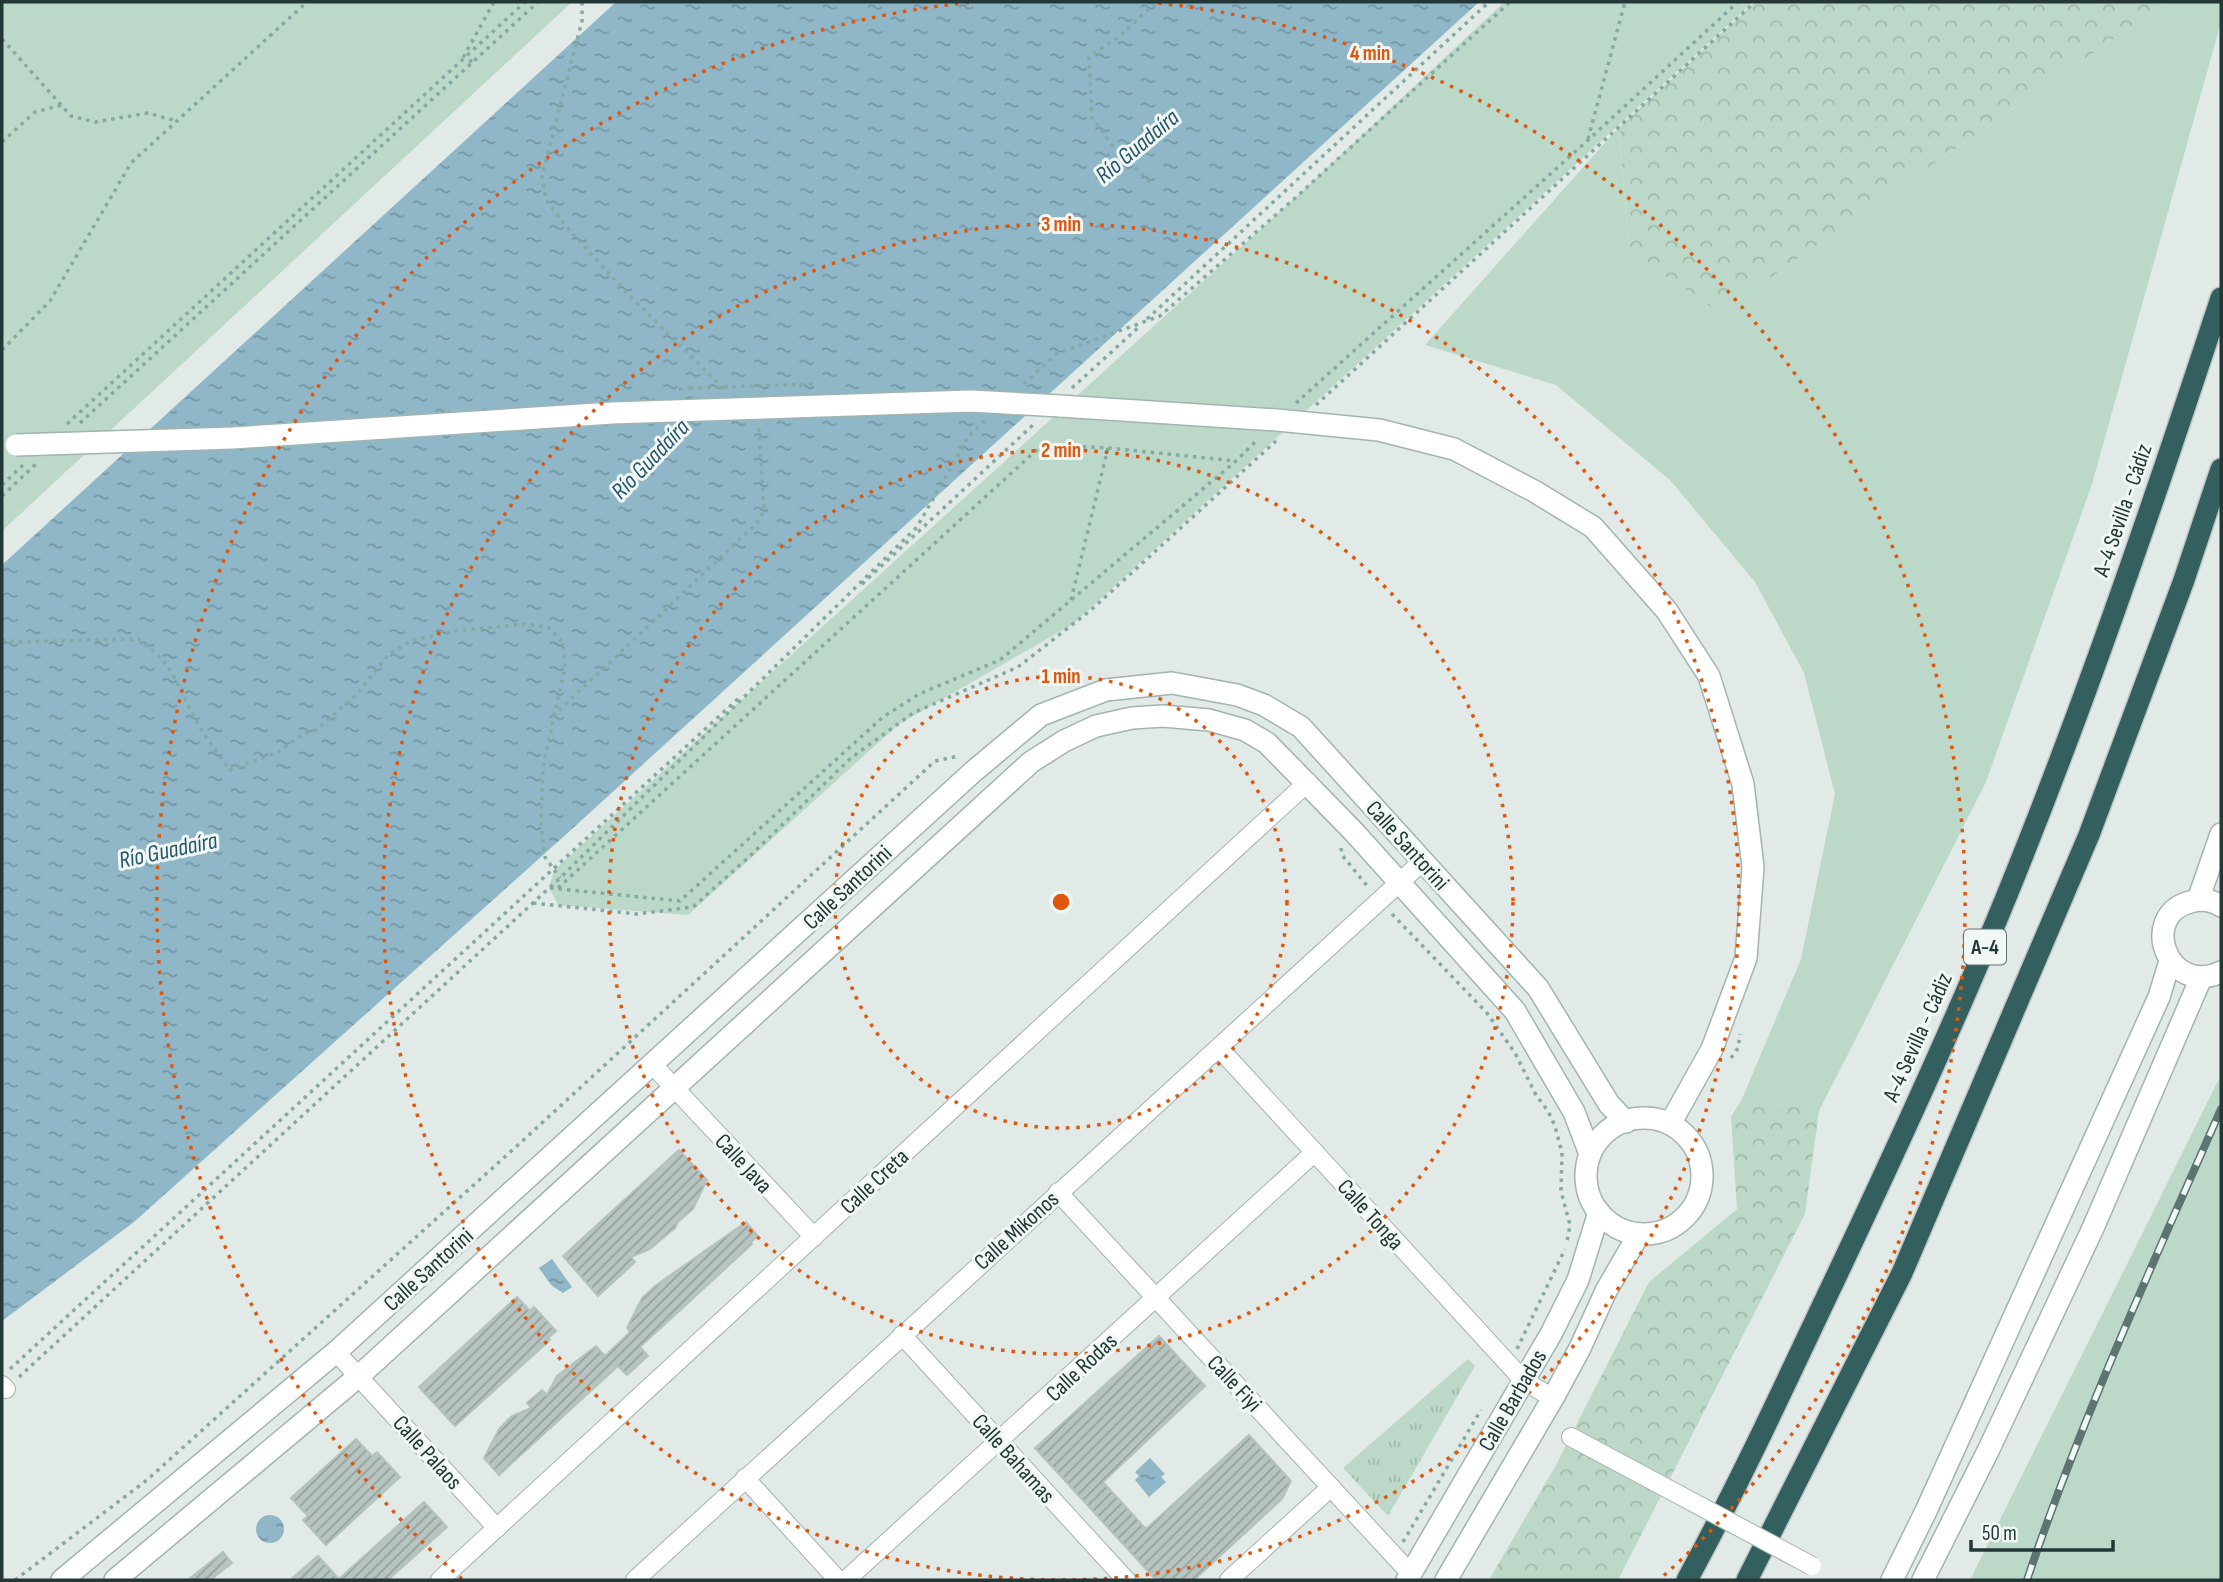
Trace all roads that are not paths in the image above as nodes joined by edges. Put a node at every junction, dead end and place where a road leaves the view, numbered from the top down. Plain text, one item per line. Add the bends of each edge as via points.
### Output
1 (2221, 298) edge
2 (17, 448) edge
3 (2221, 469) edge
4 (1308, 782) junction
5 (2221, 834) edge
6 (1423, 861) junction
7 (1399, 882) junction
8 (2198, 900) junction
9 (2221, 906) edge
10 (2170, 961) junction
11 (2211, 975) edge
12 (1219, 1048) junction
13 (653, 1065) junction
14 (675, 1088) junction
15 (1668, 1115) junction
16 (1630, 1116) junction
17 (1315, 1152) junction
18 (1590, 1154) junction
19 (1058, 1192) junction
20 (1600, 1212) junction
21 (1639, 1234) junction
22 (814, 1237) junction
23 (1156, 1298) junction
24 (902, 1335) junction
25 (335, 1352) junction
26 (359, 1376) junction
27 (1524, 1381) junction
28 (1553, 1398) junction
29 (1571, 1437) dead end
30 (1000, 1442) junction
31 (746, 1478) junction
32 (1331, 1487) junction
33 (497, 1528) junction
34 (1812, 1566) dead end
35 (1409, 1577) edge
36 (62, 1580) edge
37 (115, 1580) edge
38 (440, 1580) edge
39 (635, 1580) edge
40 (838, 1580) edge
41 (846, 1580) edge
42 (1126, 1580) edge
43 (1229, 1580) edge
44 (1446, 1580) edge
45 (1687, 1580) edge
46 (1747, 1580) edge
47 (1892, 1580) edge
48 (1923, 1580) edge

1 - 45 highway, A-4 Sevilla - Cádiz / A-4 via 2077,715 1993,928 1895,1152
2 - 15 street, bridge via 626,412 1063,400 1379,430 1454,449 1593,527 1667,611 1709,676 1743,784 1753,867 1746,958 1712,1049
3 - 46 highway, A-4 via 2088,835 1902,1273
4 - 7 street, Calle Santorini
4 - 14 street, Calle Santorini via 1267,743 1245,730 1209,720 1132,718 1096,726 1064,741 1031,762
4 - 22 street, Calle Creta
5 - 8 street
6 - 7 street, Calle Mikonos
6 - 13 street, Calle Santorini via 1301,727 1264,705 1172,683 1106,690 1041,715
6 - 16 street, Calle Santorini via 1538,988 1609,1104
7 - 12 street, Calle Mikonos
7 - 18 street, Calle Santorini via 1515,1011 1574,1112
8 - 9 street
8 - 10 street via 2174,911 2166,922 2164,948
10 - 11 street via 2183,973
10 - 47 street via 2154,1009
11 - 48 street
12 - 17 street, Calle Tonga
12 - 19 street, Calle Mikonos
13 - 14 street, Calle Java
13 - 25 street, Calle Santorini
14 - 22 street, Calle Java
14 - 26 street, Calle Santorini
15 - 16 street
15 - 21 street via 1697,1153 1702,1172 1700,1192 1692,1210 1677,1224
16 - 18 street via 1600,1139
17 - 23 street, Calle Rodas
17 - 27 street, Calle Tonga
18 - 20 street via 1588,1189
19 - 23 street, Calle Fiyi
19 - 24 street, Calle Mikonos
20 - 21 street via 1620,1229
20 - 27 street, Calle Barbados via 1578,1280
21 - 28 street, Calle Barbados
22 - 33 street, Calle Creta
23 - 30 street, Calle Rodas
23 - 32 street, Calle Fiyi
24 - 30 street, Calle Bahamas
24 - 31 street, Calle Mikonos
25 - 26 street, Calle Palaos
25 - 36 street, Calle Santorini
26 - 33 street, Calle Palaos
26 - 37 street, Calle Santorini
27 - 28 street, Calle Tonga
27 - 35 street, Calle Barbados
28 - 44 street, Calle Barbados
29 - 34 street, bridge
30 - 41 street, Calle Rodas
30 - 42 street, Calle Bahamas
31 - 39 street, Calle Mikonos
31 - 40 street
32 - 35 street, Calle Fiyi
32 - 43 street
33 - 38 street, Calle Creta

